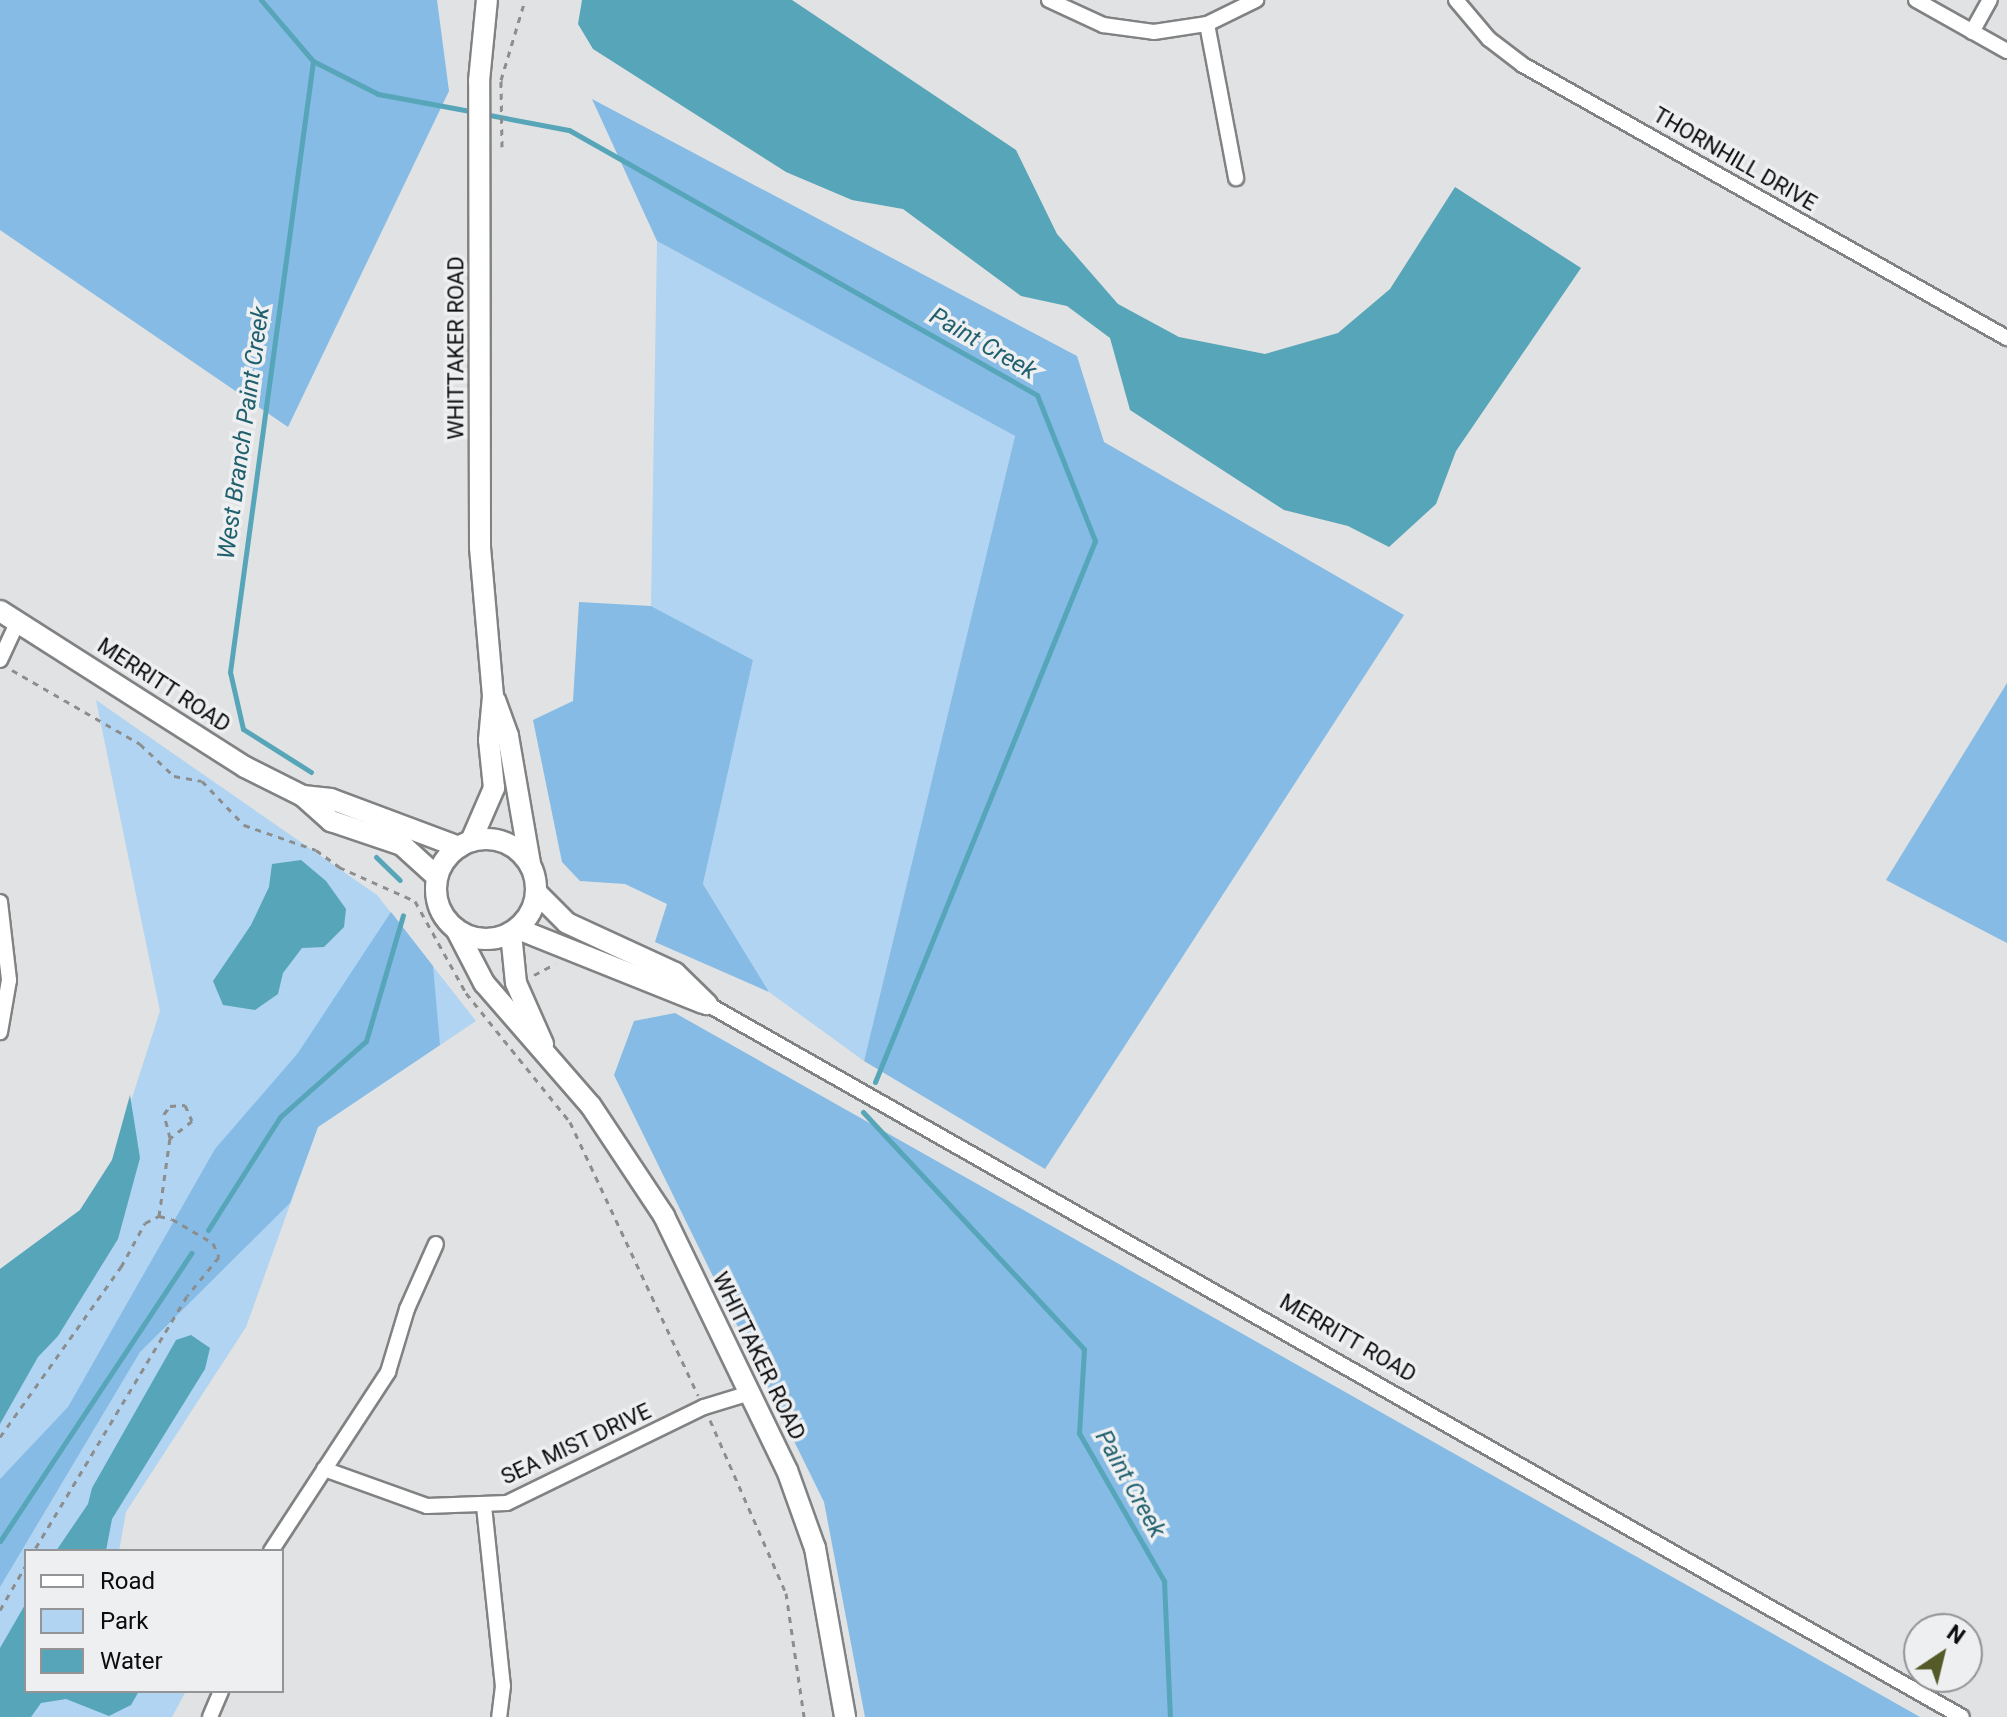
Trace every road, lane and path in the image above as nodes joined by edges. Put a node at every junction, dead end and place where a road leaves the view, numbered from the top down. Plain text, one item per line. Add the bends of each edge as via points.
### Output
1 (487, 0) edge
2 (525, 0) edge
3 (1049, 0) edge
4 (1256, 0) edge
5 (1456, 0) edge
6 (1916, 0) edge
7 (1990, 0) edge
8 (1207, 24) junction
9 (1972, 32) junction
10 (2007, 51) edge
11 (502, 147) dead end
12 (1236, 178) dead end
13 (2007, 338) edge
14 (0, 611) edge
15 (18, 621) junction
16 (0, 660) edge
17 (493, 696) junction
18 (303, 796) junction
19 (465, 844) junction
20 (530, 864) junction
21 (437, 877) junction
22 (537, 893) junction
23 (0, 902) edge
24 (456, 929) junction
25 (514, 931) junction
26 (558, 954) dead end
27 (526, 977) dead end
28 (707, 1004) junction
29 (0, 1032) edge
30 (546, 1051) junction
31 (170, 1138) junction
32 (159, 1216) junction
33 (436, 1244) dead end
34 (750, 1393) junction
35 (698, 1395) dead end
36 (710, 1419) dead end
37 (0, 1437) edge
38 (324, 1469) junction
39 (484, 1506) junction
40 (35, 1549) edge
41 (272, 1549) edge
42 (24, 1568) edge
43 (0, 1610) edge
44 (220, 1693) edge
45 (210, 1717) edge
46 (499, 1717) edge
47 (804, 1717) edge
48 (845, 1717) edge
49 (1962, 1717) edge

1 - 17 main road, WHITTAKER ROAD via 479,81 480,547
2 - 11 path via 501,80
3 - 8 street via 1080,17 1132,31
4 - 8 street
5 - 13 street, THORNHILL DRIVE via 1489,39 1523,65
6 - 9 street
7 - 9 street
8 - 12 street
9 - 10 street
14 - 15 main road, MERRITT ROAD
15 - 16 street
15 - 18 main road, MERRITT ROAD via 245,767
16 - 35 path via 140,744 174,776 202,781 244,825 316,850 339,867 415,901 466,993 570,1122
17 - 19 main road, WHITTAKER ROAD via 489,740 494,788
17 - 20 main road, WHITTAKER ROAD via 508,736
18 - 19 main road, MERRITT ROAD via 331,799
18 - 21 main road, MERRITT ROAD via 331,821 402,845
19 - 20 main road via 511,845
19 - 21 main road
20 - 22 main road
21 - 24 main road via 439,906
22 - 25 main road
22 - 28 main road, MERRITT ROAD via 567,923 675,973
23 - 29 street via 9,980
24 - 25 main road via 483,940
24 - 30 main road, WHITTAKER ROAD via 494,995
25 - 28 main road, MERRITT ROAD
25 - 30 main road, WHITTAKER ROAD via 516,983
26 - 27 path via 551,968
28 - 49 street, MERRITT ROAD
30 - 34 main road, WHITTAKER ROAD via 591,1106 664,1216
31 - 31 path via 164,1114 170,1106 185,1105 192,1121
31 - 32 path
32 - 37 path via 140,1229 88,1317
32 - 40 path via 194,1229 213,1243 219,1257 187,1296
33 - 38 street via 407,1309 388,1372
34 - 39 street, SEA MIST DRIVE via 704,1407 551,1485
34 - 48 main road, WHITTAKER ROAD via 815,1548
36 - 47 path via 779,1569
38 - 39 street, SEA MIST DRIVE via 427,1506
38 - 41 street
39 - 46 street via 503,1686
42 - 43 path
44 - 45 street

